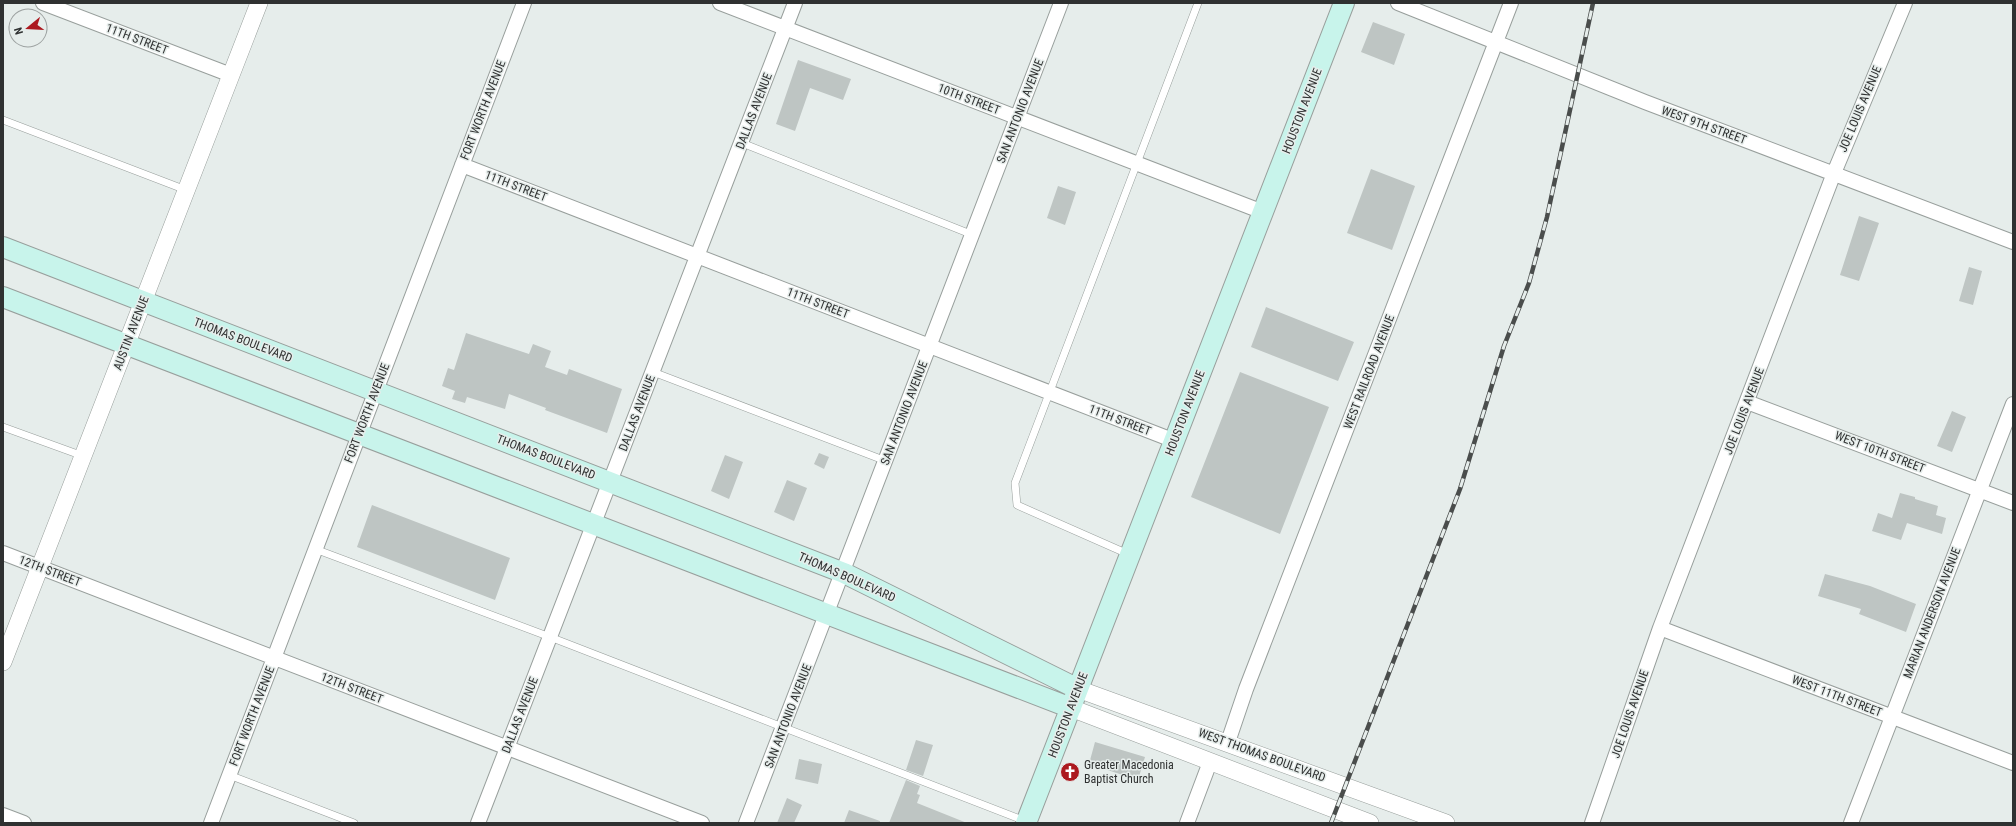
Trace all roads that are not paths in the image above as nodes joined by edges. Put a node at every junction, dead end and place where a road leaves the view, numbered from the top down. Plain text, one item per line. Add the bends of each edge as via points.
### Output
1 (43, 3) edge
2 (259, 3) edge
3 (524, 3) edge
4 (720, 3) edge
5 (796, 3) edge
6 (1198, 3) edge
7 (1344, 3) edge
8 (1398, 3) edge
9 (1511, 3) edge
10 (1905, 3) edge
11 (1058, 4) edge
12 (786, 28) junction
13 (1496, 42) junction
14 (231, 75) junction
15 (1017, 117) junction
16 (3, 120) edge
17 (742, 143) junction
18 (1137, 163) junction
19 (462, 165) junction
20 (1834, 172) junction
21 (186, 190) junction
22 (1263, 212) junction
23 (973, 235) junction
24 (2013, 242) edge
25 (3, 247) edge
26 (698, 256) junction
27 (3, 297) edge
28 (143, 301) junction
29 (126, 344) junction
30 (930, 346) junction
31 (653, 372) junction
32 (375, 391) junction
33 (1049, 392) junction
34 (1747, 402) junction
35 (2013, 404) edge
36 (3, 426) edge
37 (359, 434) junction
38 (1175, 441) junction
39 (83, 456) junction
40 (886, 461) junction
41 (610, 482) junction
42 (1979, 490) junction
43 (2013, 503) edge
44 (594, 524) junction
45 (315, 549) junction
46 (3, 553) edge
47 (1131, 555) junction
48 (40, 567) junction
49 (844, 573) junction
50 (828, 614) junction
51 (1660, 628) junction
52 (550, 637) junction
53 (274, 658) junction
54 (3, 662) edge
55 (1078, 689) junction
56 (1071, 708) junction
57 (1892, 717) junction
58 (783, 728) junction
59 (1228, 742) junction
60 (507, 748) junction
61 (1210, 762) junction
62 (2013, 763) edge
63 (230, 775) junction
64 (3, 815) edge
65 (24, 823) edge
66 (211, 823) edge
67 (354, 823) edge
68 (478, 823) edge
69 (702, 823) edge
70 (746, 823) edge
71 (1027, 823) edge
72 (1187, 823) edge
73 (1370, 823) edge
74 (1446, 823) edge
75 (1592, 823) edge
76 (1851, 823) edge

1 - 14 street, 11TH STREET
2 - 14 street, AUSTIN AVENUE
3 - 19 street, FORT WORTH AVENUE
4 - 12 street, 10TH STREET
5 - 12 street, DALLAS AVENUE
6 - 18 lane
7 - 22 main road, HOUSTON AVENUE
8 - 13 street, WEST 9TH STREET
9 - 13 street, WEST RAILROAD AVENUE
10 - 20 street, JOE LOUIS AVENUE
11 - 15 street, SAN ANTONIO AVENUE
12 - 15 street, 10TH STREET
12 - 17 street, DALLAS AVENUE
13 - 20 street, WEST 9TH STREET via 1644,102
13 - 59 street, WEST RAILROAD AVENUE via 1249,681
14 - 21 street, AUSTIN AVENUE
15 - 18 street, 10TH STREET
15 - 23 street, SAN ANTONIO AVENUE
16 - 21 lane
17 - 23 lane
17 - 26 street, DALLAS AVENUE
18 - 22 street, 10TH STREET
18 - 33 lane
19 - 26 street, 11TH STREET
19 - 32 street, FORT WORTH AVENUE
20 - 24 street, WEST 9TH STREET
20 - 34 street, JOE LOUIS AVENUE
21 - 28 street, AUSTIN AVENUE
22 - 38 main road, HOUSTON AVENUE
23 - 30 street, SAN ANTONIO AVENUE
25 - 28 main road, THOMAS BOULEVARD
26 - 30 street, 11TH STREET
26 - 31 street, DALLAS AVENUE
27 - 29 main road
28 - 29 street, AUSTIN AVENUE
28 - 32 main road, THOMAS BOULEVARD
29 - 37 main road
29 - 39 street, AUSTIN AVENUE
30 - 33 street, 11TH STREET
30 - 40 street, SAN ANTONIO AVENUE
31 - 40 lane
31 - 41 street, DALLAS AVENUE
32 - 37 street, FORT WORTH AVENUE
32 - 41 main road, THOMAS BOULEVARD
33 - 38 street, 11TH STREET
33 - 47 lane via 1015,483 1017,505
34 - 42 street, WEST 10TH STREET
34 - 51 street, JOE LOUIS AVENUE
35 - 42 street, MARIAN ANDERSON AVENUE
36 - 39 lane
37 - 44 main road
37 - 45 street, FORT WORTH AVENUE
38 - 47 main road, HOUSTON AVENUE
39 - 48 street, AUSTIN AVENUE
40 - 49 street, SAN ANTONIO AVENUE
41 - 44 street, DALLAS AVENUE
41 - 49 main road, THOMAS BOULEVARD
42 - 43 street, WEST 10TH STREET
42 - 57 street, MARIAN ANDERSON AVENUE
44 - 50 main road
44 - 52 street, DALLAS AVENUE
45 - 52 lane
45 - 53 street, FORT WORTH AVENUE
46 - 48 street, 12TH STREET
47 - 55 main road, HOUSTON AVENUE
48 - 53 street, 12TH STREET
48 - 54 street, AUSTIN AVENUE
49 - 50 street, SAN ANTONIO AVENUE
49 - 55 main road, THOMAS BOULEVARD
50 - 56 main road
50 - 58 street, SAN ANTONIO AVENUE
51 - 57 street, WEST 11TH STREET
51 - 75 street, JOE LOUIS AVENUE
52 - 58 lane
52 - 60 street, DALLAS AVENUE
53 - 60 street, 12TH STREET
53 - 63 street, FORT WORTH AVENUE
55 - 56 main road, HOUSTON AVENUE
55 - 59 street, WEST THOMAS BOULEVARD
56 - 61 street, WEST THOMAS BOULEVARD
56 - 71 main road, HOUSTON AVENUE
57 - 62 street, WEST 11TH STREET
57 - 76 street, MARIAN ANDERSON AVENUE
58 - 70 street, SAN ANTONIO AVENUE
58 - 71 lane
59 - 74 street, WEST THOMAS BOULEVARD
60 - 68 street, DALLAS AVENUE
60 - 69 street, 12TH STREET
61 - 72 street
61 - 73 street, WEST THOMAS BOULEVARD
63 - 66 street, FORT WORTH AVENUE
63 - 67 lane
64 - 65 street

